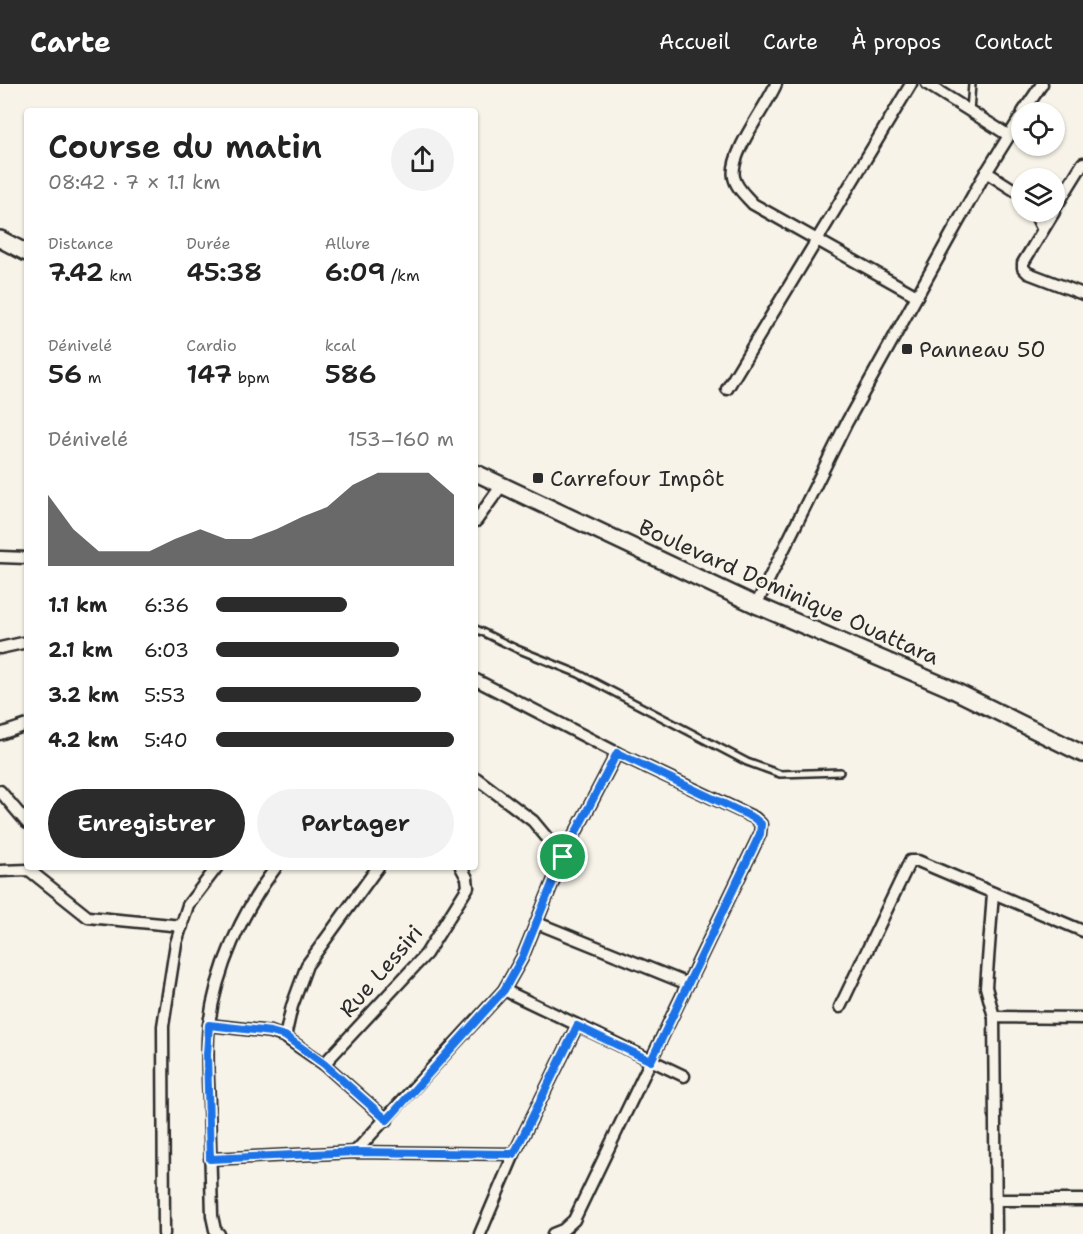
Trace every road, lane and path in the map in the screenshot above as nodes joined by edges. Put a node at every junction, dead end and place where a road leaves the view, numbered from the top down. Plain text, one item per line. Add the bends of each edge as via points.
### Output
1 (776, 84) edge
2 (911, 84) edge
3 (927, 84) edge
4 (972, 84) edge
5 (1042, 84) edge
6 (1030, 102) edge
7 (970, 111) junction
8 (1011, 130) edge
9 (1008, 135) junction
10 (1083, 163) edge
11 (986, 172) junction
12 (1011, 188) edge
13 (1065, 193) edge
14 (1039, 222) edge
15 (1048, 222) edge
16 (1043, 230) junction
17 (0, 239) edge
18 (816, 241) junction
19 (24, 251) edge
20 (1083, 294) edge
21 (917, 296) junction
22 (727, 389) dead end
23 (478, 474) edge
24 (502, 485) junction
25 (478, 518) edge
26 (0, 557) edge
27 (24, 558) edge
28 (756, 605) junction
29 (478, 630) edge
30 (24, 643) edge
31 (0, 648) edge
32 (478, 682) edge
33 (24, 726) edge
34 (0, 734) edge
35 (617, 753) junction
36 (1083, 754) edge
37 (840, 772) dead end
38 (478, 780) edge
39 (0, 790) edge
40 (24, 819) edge
41 (563, 857) junction
42 (24, 869) edge
43 (31, 870) edge
44 (215, 870) edge
45 (274, 870) edge
46 (376, 870) edge
47 (462, 870) edge
48 (0, 871) edge
49 (993, 893) junction
50 (537, 923) junction
51 (182, 926) junction
52 (1083, 931) edge
53 (688, 984) junction
54 (504, 990) junction
55 (840, 1007) dead end
56 (994, 1017) junction
57 (1083, 1018) edge
58 (209, 1025) junction
59 (577, 1026) junction
60 (285, 1036) junction
61 (651, 1061) junction
62 (324, 1064) junction
63 (684, 1076) dead end
64 (387, 1120) junction
65 (355, 1152) junction
66 (514, 1154) junction
67 (210, 1159) junction
68 (995, 1200) junction
69 (1083, 1200) edge
70 (164, 1234) edge
71 (219, 1234) edge
72 (480, 1234) edge
73 (553, 1234) edge
74 (996, 1234) edge

1 - 18 street via 743,144 734,178 753,204
2 - 18 street
3 - 7 street
4 - 7 lane
5 - 6 street
7 - 9 street
8 - 9 street
9 - 11 street
10 - 13 street
11 - 12 street
11 - 21 street
14 - 16 street
15 - 16 street
16 - 20 street via 1023,268
17 - 19 street
18 - 21 street
18 - 22 street
21 - 28 street via 847,422
23 - 24 street, Boulevard Dominique Ouattara
24 - 25 street
24 - 28 street, Boulevard Dominique Ouattara
26 - 27 street
28 - 36 street, Boulevard Dominique Ouattara via 947,687
29 - 37 lane via 579,674 747,762 780,774
30 - 31 street
32 - 35 street
33 - 34 street
35 - 41 street
35 - 53 street via 761,824 760,834
38 - 41 street via 533,821
39 - 40 street
41 - 50 street
42 - 48 street
43 - 51 street via 88,917
44 - 51 street via 188,905
45 - 58 street via 233,938
46 - 60 street via 307,965
47 - 62 street, Rue Lessiri via 468,887 426,954
49 - 52 street
49 - 55 street via 910,861
49 - 56 street via 986,987
50 - 53 street
50 - 54 street
51 - 70 street via 163,1026
53 - 61 street
54 - 59 street
54 - 64 street
56 - 57 street
56 - 68 street
58 - 60 street
58 - 67 street
59 - 61 street
59 - 66 street
60 - 62 street
61 - 63 street
61 - 73 street via 574,1220
62 - 64 street
64 - 65 street
65 - 66 street
65 - 67 street
66 - 72 street
67 - 71 street via 212,1216
68 - 69 street
68 - 74 street

